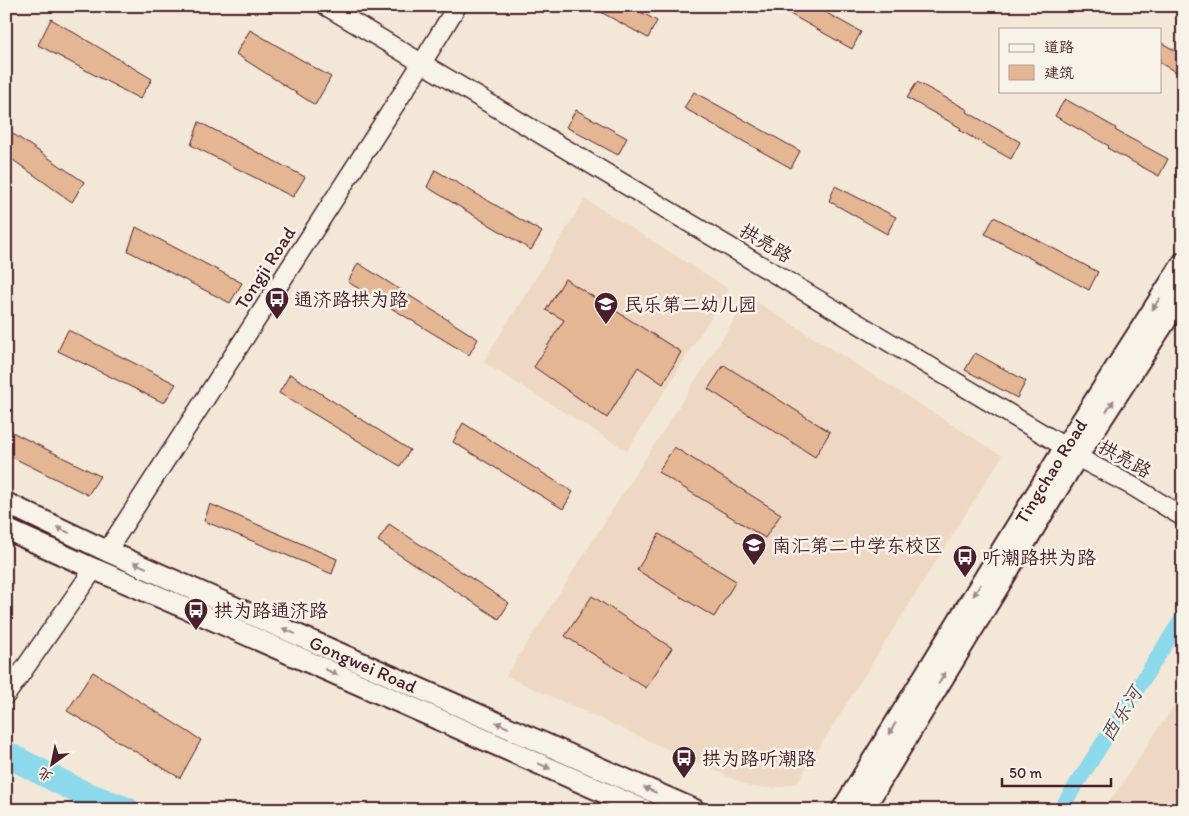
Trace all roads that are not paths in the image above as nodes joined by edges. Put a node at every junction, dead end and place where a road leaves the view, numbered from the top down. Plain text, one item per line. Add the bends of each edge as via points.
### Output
1 (326, 6) edge
2 (457, 6) edge
3 (422, 63) junction
4 (1183, 263) edge
5 (1183, 294) edge
6 (1071, 452) junction
7 (6, 503) edge
8 (1183, 517) edge
9 (6, 530) edge
10 (107, 551) junction
11 (94, 570) junction
12 (6, 695) edge
13 (644, 810) edge
14 (695, 810) edge
15 (842, 810) edge
16 (862, 810) edge

1 - 3 street, 拱亮路
2 - 3 street, Tongji Road
3 - 6 street, 拱亮路
3 - 10 street, Tongji Road
4 -> 6 main road, Tingchao Road
6 -> 5 main road, Tingchao Road
6 - 8 street, 拱亮路
6 -> 15 main road, Tingchao Road
16 -> 6 main road, Tingchao Road
10 -> 7 main road, Gongwei Road
9 - 11 main road, Gongwei Road
14 -> 10 main road, Gongwei Road
11 - 12 street
11 -> 13 main road, Gongwei Road

